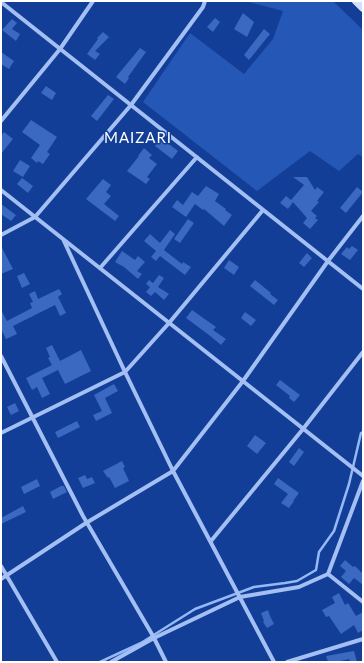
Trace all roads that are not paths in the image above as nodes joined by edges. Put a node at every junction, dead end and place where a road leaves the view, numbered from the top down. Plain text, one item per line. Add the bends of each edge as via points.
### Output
1 (93, 1) edge
2 (205, 1) edge
3 (356, 1) edge
4 (1, 2) edge
5 (363, 8) edge
6 (60, 49) junction
7 (131, 105) junction
8 (1, 121) edge
9 (197, 158) junction
10 (1, 190) edge
11 (263, 210) junction
12 (363, 216) edge
13 (35, 217) junction
14 (1, 236) edge
15 (63, 239) junction
16 (328, 261) junction
17 (100, 268) junction
18 (363, 289) edge
19 (170, 323) junction
20 (363, 352) edge
21 (1, 356) edge
22 (125, 372) junction
23 (243, 381) junction
24 (32, 417) junction
25 (303, 428) junction
26 (1, 433) edge
27 (174, 471) junction
28 (363, 476) edge
29 (363, 481) edge
30 (86, 523) junction
31 (211, 542) junction
32 (1, 566) edge
33 (328, 574) junction
34 (7, 576) junction
35 (1, 579) edge
36 (240, 597) junction
37 (363, 602) edge
38 (154, 638) junction
39 (363, 639) edge
40 (57, 662) edge
41 (111, 662) edge
42 (166, 662) edge
43 (274, 662) edge
44 (287, 662) edge

1 - 6 street
2 - 7 street via 203,8
3 - 5 main road
4 - 6 street
6 - 7 street
6 - 8 street
7 - 9 street
7 - 13 street
9 - 11 street
9 - 17 street
10 - 13 street
11 - 16 street
11 - 19 street
12 - 16 street
13 - 14 street
13 - 15 street
15 - 17 street
15 - 22 street
16 - 18 street
16 - 23 street
17 - 19 street
19 - 22 street
19 - 23 street
20 - 25 street
21 - 24 street
22 - 24 street
22 - 27 street
23 - 25 street
23 - 27 street
24 - 26 street
24 - 30 street
25 - 28 street
25 - 31 street
27 - 30 street
27 - 31 street
29 - 33 street
30 - 34 street
30 - 38 street
31 - 36 street
32 - 34 street
33 - 36 street via 299,587
33 - 37 street
34 - 35 street
34 - 40 street
36 - 38 street
36 - 43 street
38 - 41 street
38 - 42 street
39 - 44 street

